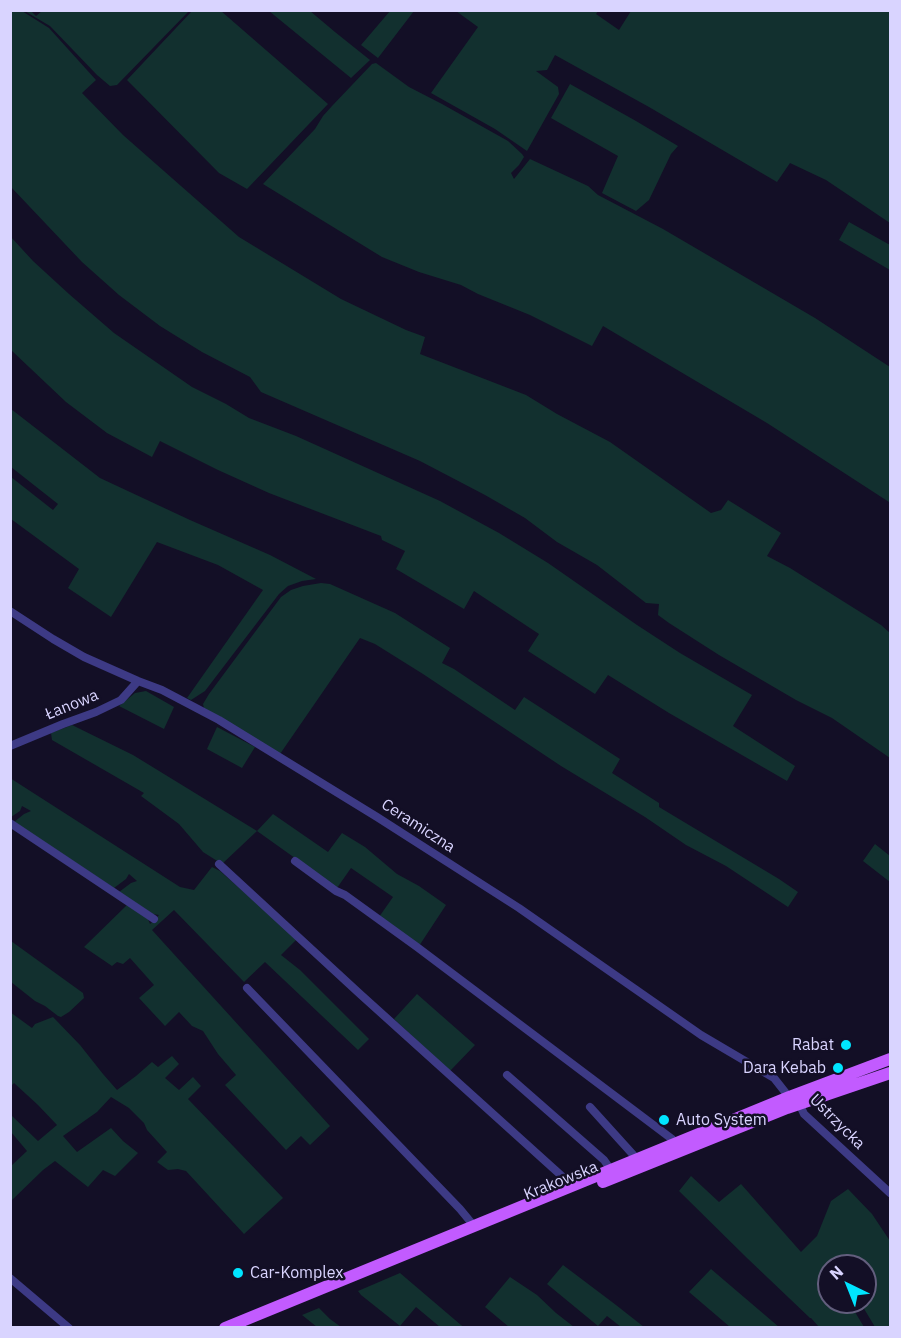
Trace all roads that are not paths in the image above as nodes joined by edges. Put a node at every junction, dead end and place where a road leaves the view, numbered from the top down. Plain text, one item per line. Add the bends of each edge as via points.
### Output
1 (10, 611) edge
2 (138, 681) junction
3 (10, 747) edge
4 (10, 823) edge
5 (295, 861) dead end
6 (219, 864) dead end
7 (154, 919) dead end
8 (247, 988) dead end
9 (891, 1059) edge
10 (891, 1073) edge
11 (507, 1075) dead end
12 (794, 1100) junction
13 (590, 1107) dead end
14 (675, 1143) junction
15 (637, 1159) junction
16 (611, 1170) junction
17 (569, 1187) junction
18 (891, 1193) edge
19 (474, 1226) junction
20 (10, 1278) edge
21 (69, 1328) edge
22 (225, 1328) edge
23 (246, 1328) edge

1 - 2 street, Ceramiczna via 84,657
2 - 3 street, Łanowa via 121,700
2 - 12 street, Ceramiczna via 219,720 377,817 519,908 701,1035 769,1074
4 - 7 street
5 - 14 street via 417,947
6 - 17 street, Krakowska via 564,1178
8 - 19 street
9 - 12 main road, Krakowska
10 - 12 main road, Krakowska
11 - 16 street
12 - 14 main road, Krakowska
12 - 18 street, Ustrzycka via 804,1114
12 - 23 main road, Krakowska
13 - 15 street
14 - 15 main road, Krakowska
15 - 16 main road, Krakowska
16 - 17 main road, Krakowska
17 - 19 main road, Krakowska
19 - 22 main road, Krakowska
20 - 21 street

